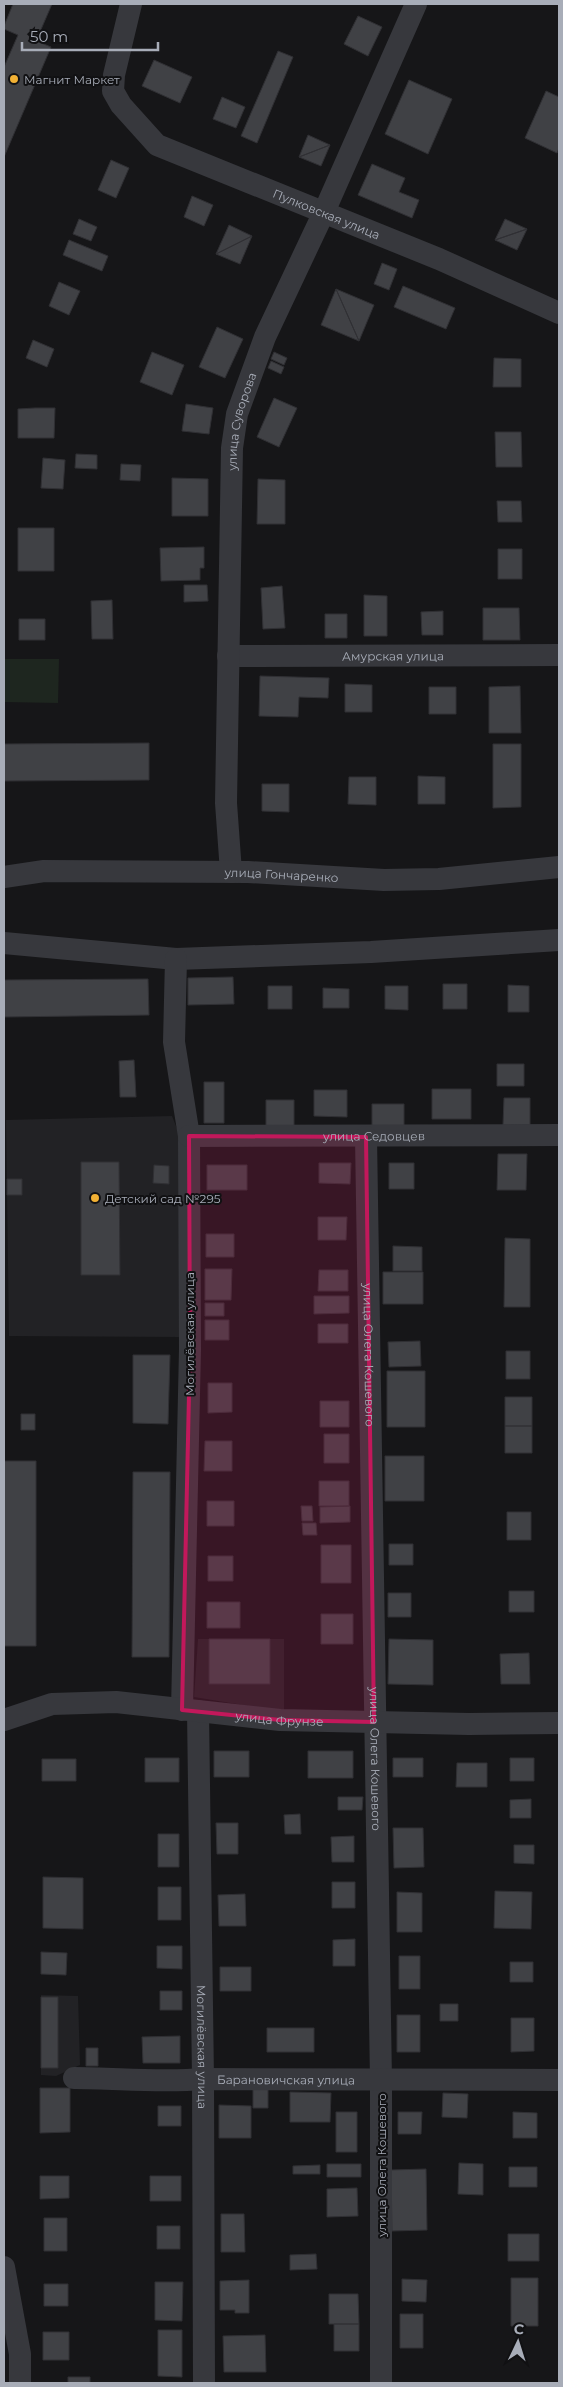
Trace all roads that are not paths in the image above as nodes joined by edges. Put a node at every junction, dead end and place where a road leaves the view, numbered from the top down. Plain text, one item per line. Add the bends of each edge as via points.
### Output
1 (131, 4) edge
2 (416, 4) edge
3 (324, 212) junction
4 (559, 313) edge
5 (559, 654) edge
6 (228, 656) junction
7 (559, 867) edge
8 (231, 872) junction
9 (4, 877) edge
10 (559, 940) edge
11 (4, 943) edge
12 (176, 959) junction
13 (559, 1135) edge
14 (189, 1136) junction
15 (366, 1137) junction
16 (190, 1710) junction
17 (4, 1720) edge
18 (374, 1722) junction
19 (559, 1723) edge
20 (74, 2078) dead end
21 (203, 2079) junction
22 (559, 2080) edge
23 (381, 2081) junction
24 (4, 2267) edge
25 (20, 2383) edge
26 (204, 2383) edge
27 (381, 2383) edge

1 - 3 street, Пулковская улица via 113,91 121,105 157,145
2 - 3 street, улица Суворова
3 - 4 street, Пулковская улица
3 - 6 street, улица Суворова via 265,337 237,414 232,448
5 - 6 street, Амурская улица
6 - 8 street, улица Суворова via 226,803
7 - 8 street, улица Гончаренко via 439,879 384,880
8 - 9 street, улица Гончаренко via 44,870
10 - 12 street via 371,952
11 - 12 street
12 - 14 street, Могилёвская улица via 174,1042
13 - 15 street, улица Седовцев
14 - 15 street, улица Седовцев
14 - 16 street, Могилёвская улица
15 - 18 street, улица Олега Кошевого
16 - 17 street, улица Фрунзе via 116,1702 52,1704
16 - 18 street, улица Фрунзе via 280,1720
16 - 21 street, Могилёвская улица
18 - 19 street, улица Фрунзе
18 - 23 street, улица Олега Кошевого
20 - 21 street, Барановичская улица via 169,2082
21 - 23 street, Барановичская улица
21 - 26 street, Могилёвская улица
22 - 23 street, Барановичская улица
23 - 27 street, улица Олега Кошевого
24 - 25 street via 20,2354

